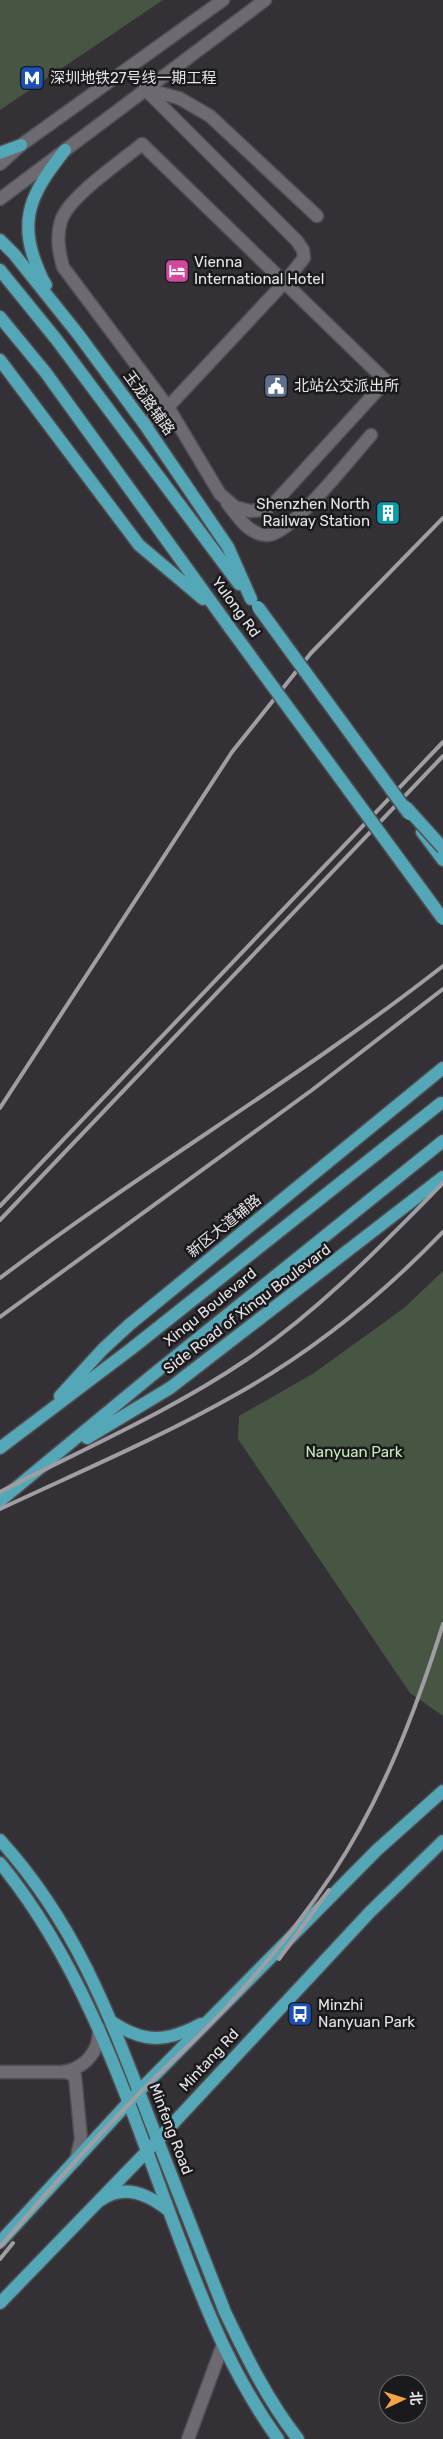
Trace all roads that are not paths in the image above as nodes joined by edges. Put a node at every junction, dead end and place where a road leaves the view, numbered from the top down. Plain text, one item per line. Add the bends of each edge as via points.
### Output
1 (223, 0) edge
2 (265, 0) edge
3 (145, 89) junction
4 (21, 145) junction
5 (65, 150) junction
6 (0, 153) edge
7 (0, 164) edge
8 (0, 199) edge
9 (317, 216) dead end
10 (0, 240) edge
11 (0, 270) edge
12 (284, 283) junction
13 (0, 317) edge
14 (78, 334) junction
15 (0, 360) edge
16 (168, 407) junction
17 (146, 425) junction
18 (371, 434) dead end
19 (220, 494) junction
20 (254, 603) junction
21 (218, 611) junction
22 (398, 798) junction
23 (443, 848) edge
24 (443, 860) edge
25 (443, 918) edge
26 (443, 1068) edge
27 (441, 1103) dead end
28 (443, 1141) edge
29 (443, 1177) edge
30 (37, 1420) junction
31 (0, 1448) edge
32 (61, 1453) junction
33 (0, 1501) edge
34 (443, 1791) edge
35 (0, 1840) edge
36 (443, 1841) edge
37 (0, 1862) edge
38 (212, 2018) junction
39 (112, 2022) junction
40 (99, 2028) junction
41 (0, 2072) edge
42 (62, 2072) junction
43 (139, 2092) junction
44 (128, 2104) junction
45 (158, 2140) junction
46 (146, 2152) junction
47 (76, 2160) junction
48 (87, 2210) junction
49 (168, 2210) junction
50 (0, 2242) edge
51 (0, 2303) edge
52 (222, 2347) junction
53 (188, 2439) edge
54 (278, 2439) edge
55 (298, 2439) edge

1 - 4 street
2 - 3 street
3 - 5 street
3 - 9 street via 165,92 210,116
3 - 12 street via 301,246 304,258
4 - 6 main road
4 - 7 street
5 - 8 street
5 - 14 main road via 38,187 27,227 29,244 42,280
10 - 14 main road, 玉龙路辅路
11 - 20 main road, Yulong Rd via 56,338
12 - 16 street
12 - 16 street via 142,144 72,202 61,220 58,244 63,267
12 - 19 street via 386,381 265,510 250,511 235,506
13 - 21 main road, Yulong Rd via 46,373
14 - 17 main road, 玉龙路辅路
15 - 21 main road via 139,544
16 - 17 street
16 - 19 street
17 - 20 main road, 玉龙路辅路 via 228,547
18 - 19 street via 314,500 278,533 266,535 252,530
20 - 22 main road, Yulong Rd, bridge
21 - 25 main road, Yulong Rd, bridge
22 - 23 main road, bridge
22 - 24 main road, Yulong Rd, bridge
26 - 30 main road, 新区大道辅路 via 129,1325
27 - 30 main road, Xinqu Boulevard via 132,1349
28 - 32 main road, Xinqu Boulevard via 150,1377
29 - 32 main road, Side Road of Xinqu Boulevard via 170,1388
30 - 31 main road, Xinqu Boulevard
32 - 33 main road, Xinqu Boulevard
34 - 38 main road, Mintang Rd via 377,1850
35 - 39 main road, Minfeng Road via 33,1879 68,1931
36 - 45 main road, Mintang Rd via 370,1912
37 - 40 main road, Minfeng Road via 59,1947
38 - 39 main road via 186,2032 145,2038 129,2034
38 - 43 main road, Mintang Rd
39 - 43 main road, Minfeng Road
40 - 42 street via 98,2043 87,2060 77,2068
40 - 44 main road, Minfeng Road
41 - 42 street
42 - 47 street via 71,2073 76,2081 81,2139
43 - 44 main road, Mintang Rd
43 - 45 main road, Minfeng Road
44 - 46 main road, Minfeng Road
44 - 47 main road, Mintang Rd
45 - 46 main road, Mintang Rd
45 - 55 main road, Minfeng Road via 242,2348
46 - 48 main road, Mintang Rd
46 - 49 main road, Minfeng Road
47 - 50 main road, Mintang Rd
48 - 49 main road via 105,2197 127,2191 143,2193
48 - 51 main road, Mintang Rd
49 - 52 main road, Minfeng Road
52 - 53 street
52 - 54 main road, Minfeng Road via 253,2404

